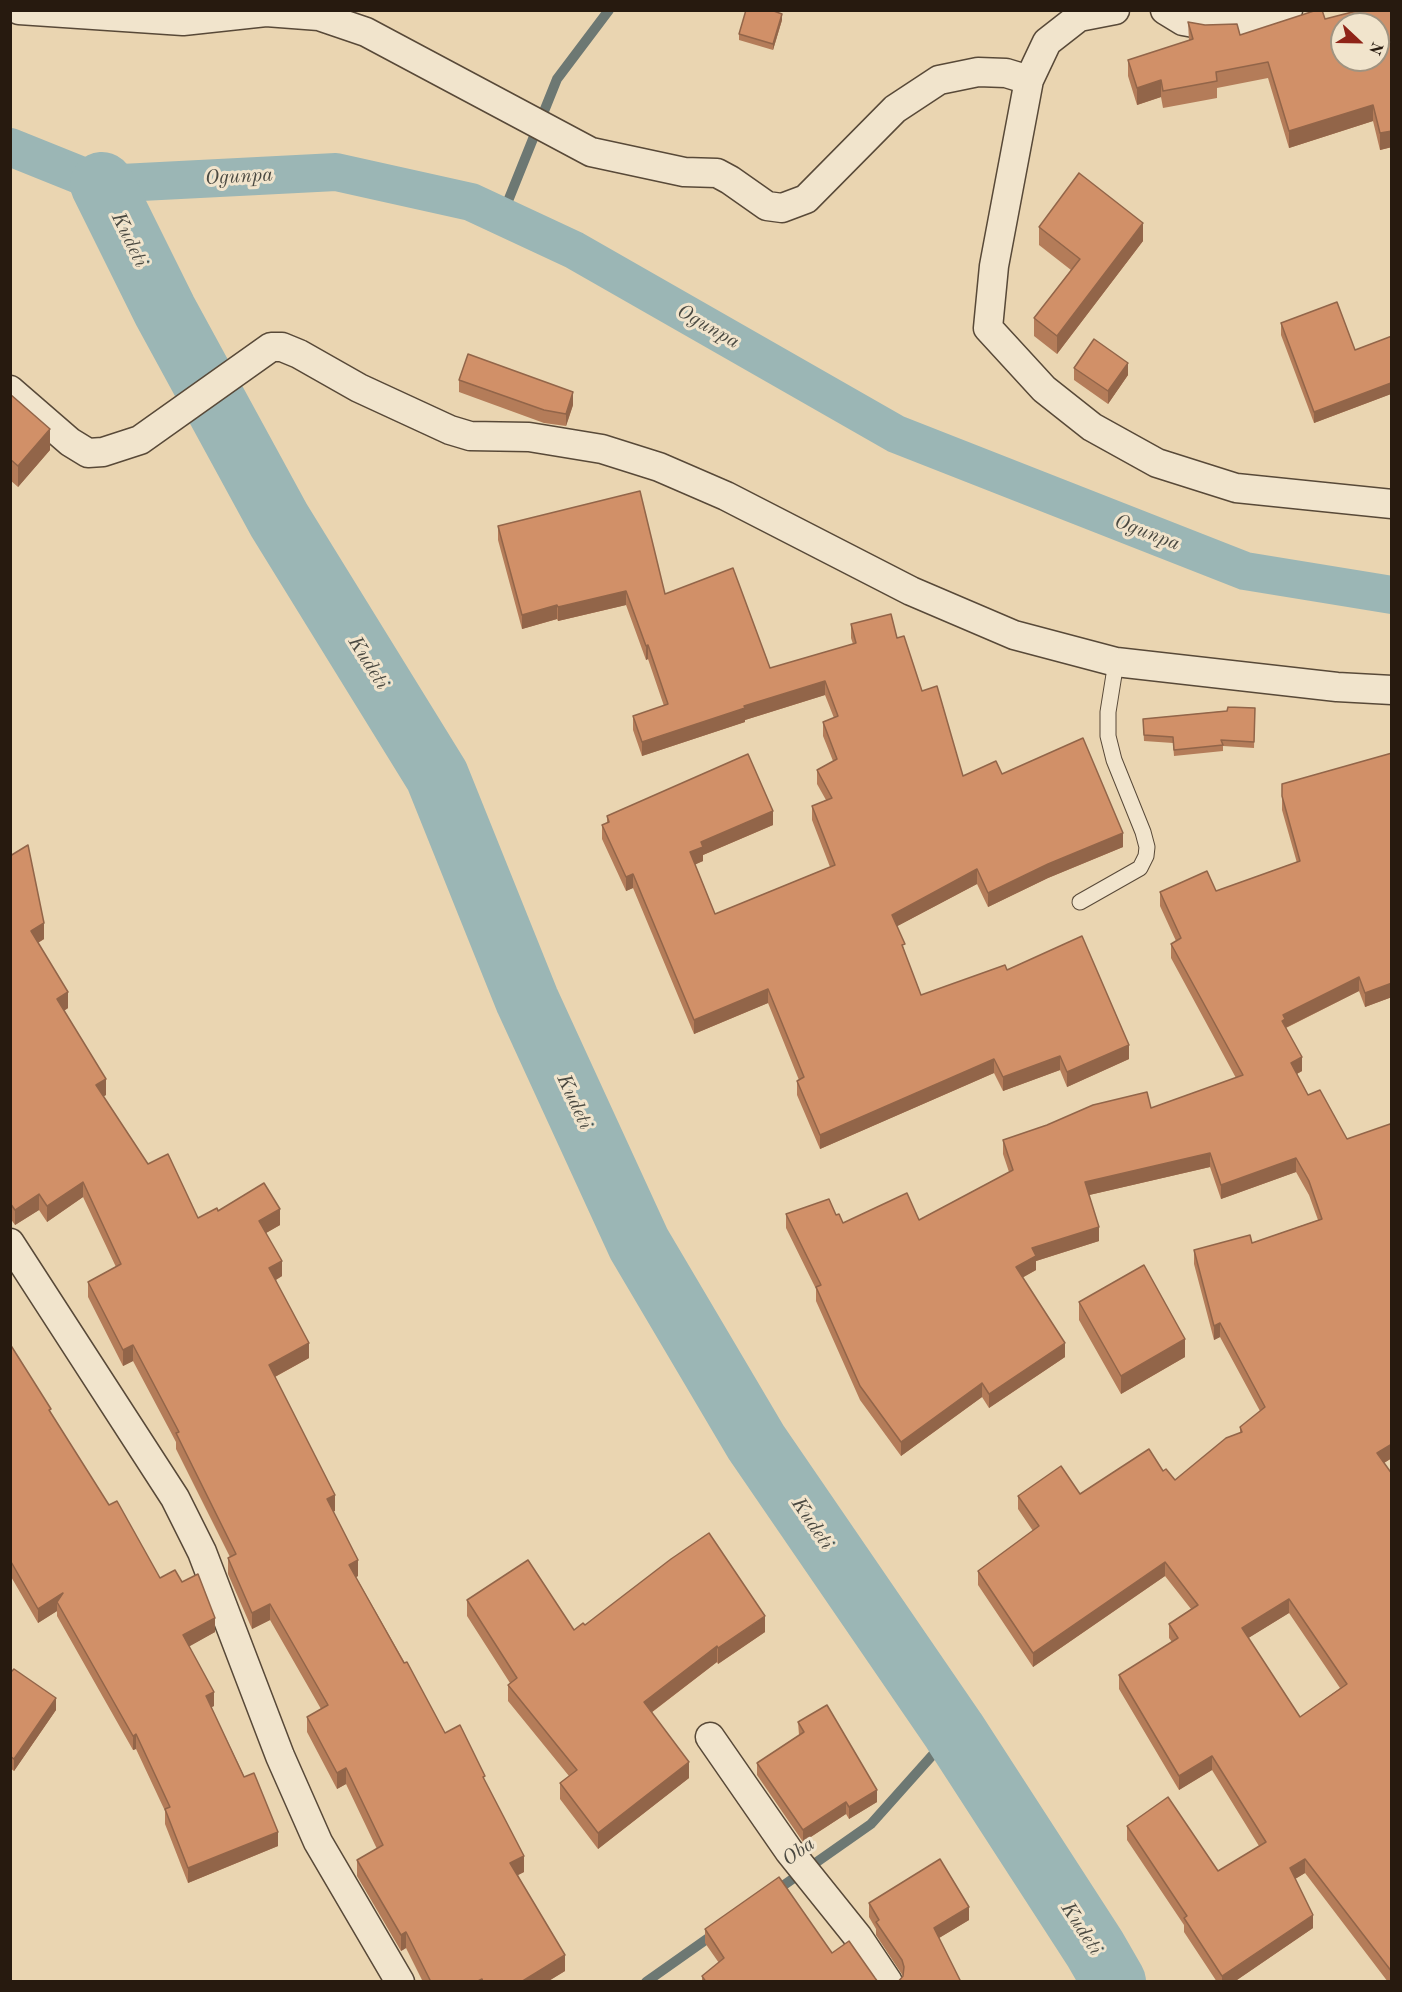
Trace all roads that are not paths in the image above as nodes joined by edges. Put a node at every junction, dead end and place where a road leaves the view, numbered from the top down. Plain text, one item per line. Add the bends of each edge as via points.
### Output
1 (19, 10) edge
2 (1115, 10) edge
3 (1165, 10) edge
4 (1288, 10) edge
5 (1029, 80) junction
6 (10, 390) edge
7 (1392, 504) edge
8 (1116, 662) junction
9 (1392, 690) edge
10 (1080, 902) dead end
11 (10, 1243) edge
12 (711, 1737) dead end
13 (400, 1982) edge
14 (888, 1982) edge

1 - 5 street via 183,21 266,12 319,16 366,32 591,152 684,172 717,173 767,206 782,208 806,199 895,109 939,80 978,72 1006,73
2 - 5 street via 1079,17 1047,42
3 - 4 street via 1183,21 1205,25 1248,24
5 - 7 street via 994,266 988,328 1044,388 1084,421 1157,463 1236,488
6 - 8 street via 70,442 88,453 103,452 140,440 271,347 282,347 359,388 460,433 529,437 602,449 659,467 726,496 911,591 1014,635
8 - 9 street
8 - 10 lane via 1108,736 1143,832 1146,856 1140,867
11 - 13 street via 175,1498 202,1552 280,1756 318,1842
12 - 14 street via 789,1851 858,1937

